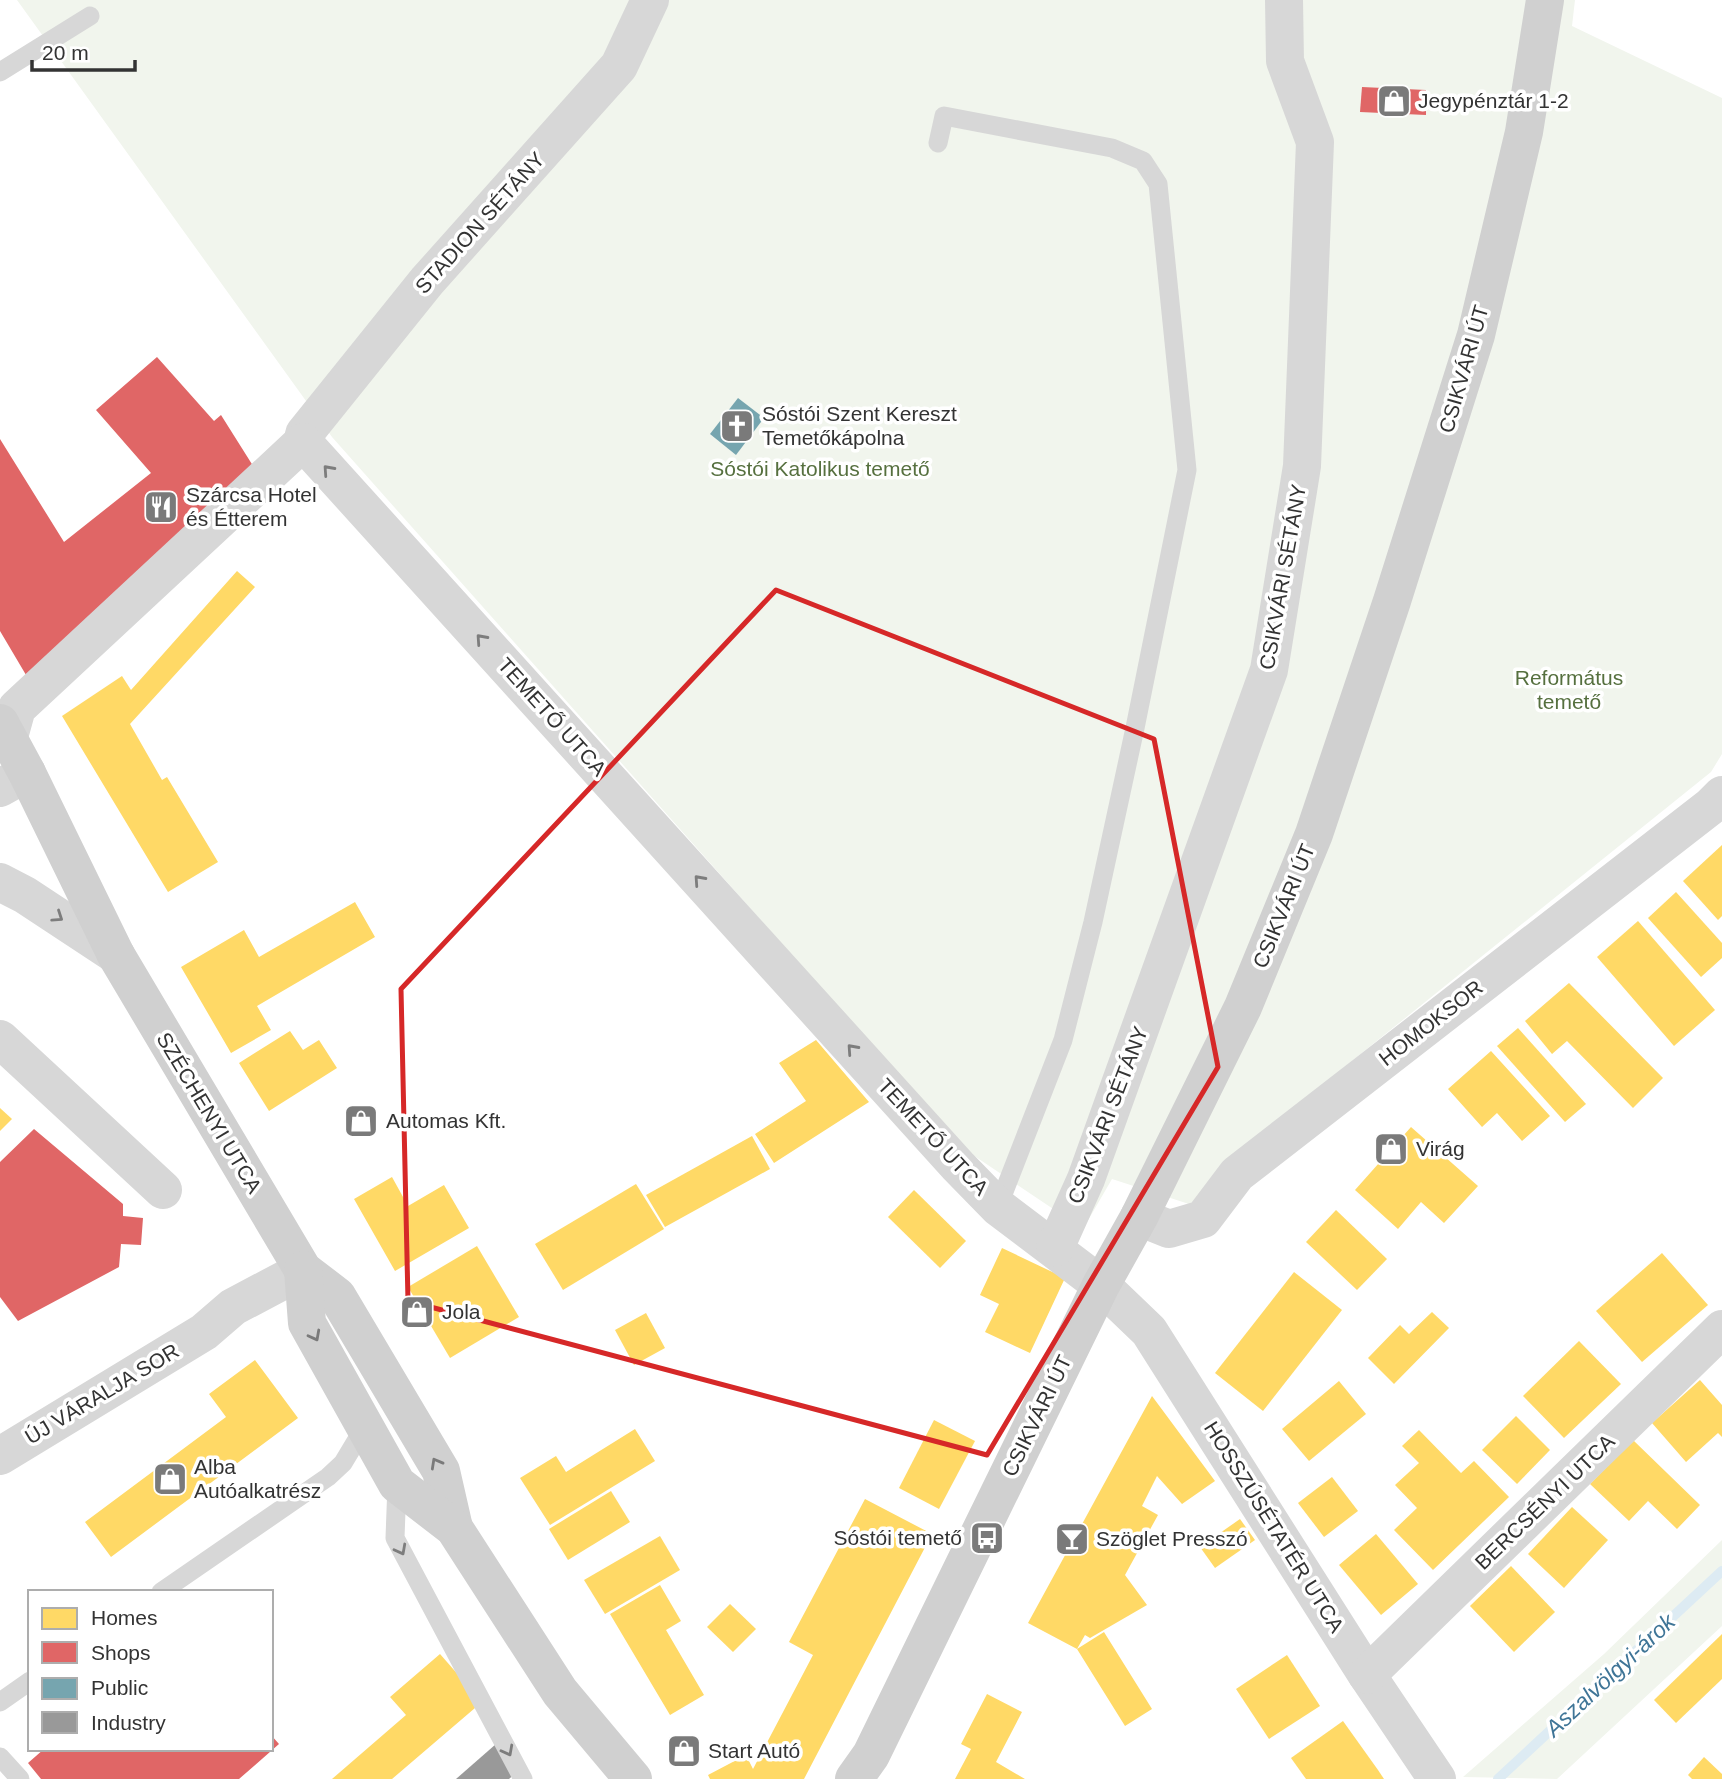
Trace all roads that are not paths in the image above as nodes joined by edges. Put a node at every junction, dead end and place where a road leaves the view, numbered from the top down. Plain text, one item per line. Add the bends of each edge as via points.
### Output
1 (650, 0) edge
2 (1284, 0) edge
3 (1545, 0) edge
4 (90, 16) dead end
5 (0, 72) edge
6 (938, 143) dead end
7 (303, 442) junction
8 (4, 730) edge
9 (14, 780) edge
10 (1722, 795) edge
11 (0, 882) edge
12 (116, 955) junction
13 (0, 1039) edge
14 (163, 1190) dead end
15 (998, 1207) junction
16 (1139, 1217) junction
17 (1055, 1248) junction
18 (303, 1270) junction
19 (1101, 1285) junction
20 (1722, 1329) edge
21 (0, 1456) edge
22 (375, 1460) junction
23 (328, 1477) junction
24 (454, 1528) junction
25 (164, 1590) edge
26 (1367, 1675) junction
27 (28, 1682) edge
28 (561, 1692) junction
29 (0, 1702) edge
30 (0, 1757) edge
31 (863, 1771) edge
32 (20, 1779) edge
33 (523, 1779) edge
34 (600, 1779) edge
35 (633, 1779) edge
36 (1437, 1779) edge

1 - 7 street, STADION SÉTÁNY via 619,66 427,281
2 - 17 street, CSIKVÁRI SÉTÁNY via 1285,61 1315,142 1302,466 1269,670 1086,1179
3 - 16 street, CSIKVÁRI ÚT via 1524,132 1476,335 1392,601 1314,834 1243,1007
4 - 5 lane
6 - 15 lane via 944,117 1111,148 1143,161 1158,184 1187,470 1093,922 1063,1040
7 - 8 street via 17,708
15 -> 7 street, TEMETŐ UTCA
8 - 9 street, SZÉCHENYI UTCA
9 - 12 street, SZÉCHENYI UTCA
10 - 16 street, HOMOKSOR via 1237,1174 1203,1219 1169,1229
11 -> 12 street, SZÉCHENYI UTCA
12 - 18 street, SZÉCHENYI UTCA
13 - 14 street
15 - 17 street, TEMETŐ UTCA
16 - 19 street, CSIKVÁRI ÚT
17 - 19 street, TEMETŐ UTCA
18 - 21 street, ÚJ VÁRALJA SOR via 241,1318 204,1332
18 -> 22 street, SZÉCHENYI UTCA via 307,1323
24 -> 18 street, SZÉCHENYI UTCA via 441,1471 337,1296
19 - 26 street, HOSSZÚSÉTATÉR UTCA via 1149,1331
19 - 31 street, CSIKVÁRI ÚT
20 - 26 street, BERCSÉNYI UTCA
22 - 23 lane
22 - 23 lane via 343,1463
22 - 24 street, SZÉCHENYI UTCA
22 -> 33 lane via 395,1538
23 - 25 lane
24 - 28 street, SZÉCHENYI UTCA
26 - 36 street, HOSSZÚSÉTATÉR UTCA
27 - 29 lane
28 - 34 street
28 - 35 street
30 - 32 lane

